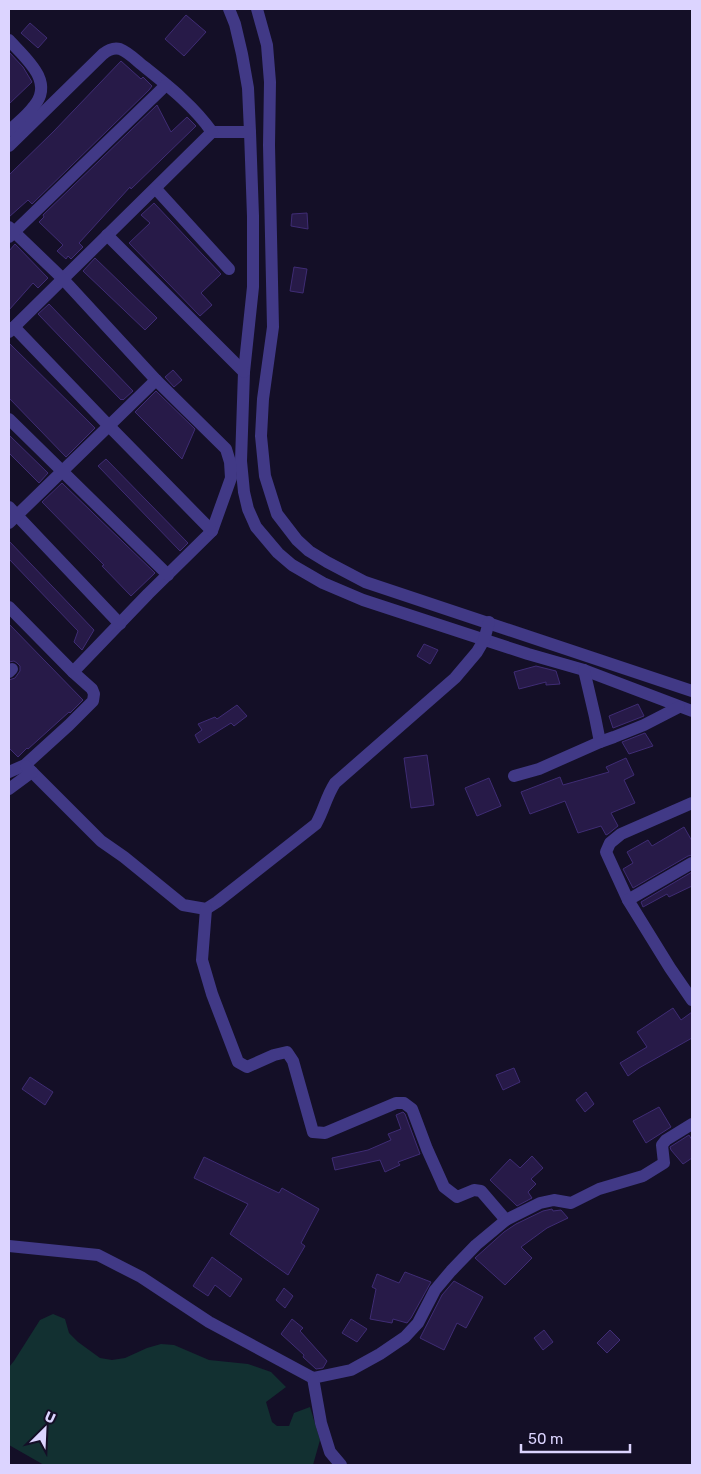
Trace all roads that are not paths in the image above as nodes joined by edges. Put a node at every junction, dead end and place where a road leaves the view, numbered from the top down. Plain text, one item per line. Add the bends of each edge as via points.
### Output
1 (229, 9) edge
2 (257, 9) edge
3 (9, 40) edge
4 (166, 84) junction
5 (9, 132) edge
6 (212, 132) junction
7 (250, 132) junction
8 (9, 146) edge
9 (156, 189) junction
10 (11, 232) edge
11 (107, 236) junction
12 (229, 269) dead end
13 (62, 278) junction
14 (12, 329) edge
15 (244, 372) junction
16 (156, 380) junction
17 (9, 419) edge
18 (109, 426) junction
19 (64, 471) junction
20 (11, 515) edge
21 (212, 531) junction
22 (168, 575) junction
23 (9, 607) edge
24 (488, 623) junction
25 (120, 624) junction
26 (484, 639) junction
27 (584, 670) junction
28 (73, 672) junction
29 (692, 691) edge
30 (679, 707) junction
31 (692, 711) edge
32 (600, 742) junction
33 (28, 768) junction
34 (9, 772) edge
35 (514, 776) dead end
36 (9, 789) edge
37 (692, 802) edge
38 (692, 863) edge
39 (628, 900) junction
40 (206, 909) junction
41 (692, 1000) edge
42 (692, 1124) edge
43 (506, 1220) junction
44 (9, 1246) edge
45 (313, 1378) junction
46 (341, 1465) edge

1 - 7 street via 248,88
2 - 24 street via 267,45 270,82 273,326 261,436 270,496 277,514 297,540 327,562 365,582
3 - 5 street via 35,70 42,90 34,108
4 - 6 street
4 - 8 street via 124,51 111,49
4 - 10 street
6 - 7 street
6 - 9 street
7 - 15 street via 253,287
9 - 11 street
9 - 12 street
10 - 13 street
11 - 13 street
11 - 15 street
13 - 14 street
13 - 16 street
14 - 18 street
15 - 26 street via 241,461 244,492 248,509 264,538 292,565 322,583 363,600
16 - 18 street
16 - 21 street via 226,449 230,478
17 - 19 street
18 - 19 street
18 - 21 street
19 - 20 street
19 - 22 street
20 - 25 street
21 - 22 street
22 - 25 street
23 - 28 street
24 - 26 street
24 - 29 street
25 - 28 street
26 - 27 street
26 - 40 street via 455,678 335,783 316,824
27 - 30 street
27 - 32 street
28 - 33 street via 92,689 93,701
30 - 31 street
30 - 32 street
32 - 35 street via 540,769
33 - 34 street
33 - 36 street
33 - 40 street via 101,840 183,905
37 - 39 street via 621,834 610,843 606,852
38 - 39 street
39 - 41 street
40 - 43 street via 202,960 238,1062 247,1067 287,1052 293,1061 313,1132 325,1133 396,1103 404,1103 412,1109 444,1187 457,1197 474,1190 481,1191
42 - 43 street via 666,1140 662,1145 664,1163 643,1176 599,1189 571,1203 554,1200 540,1204
43 - 45 street via 451,1271 405,1337 351,1370
44 - 45 street via 98,1255 141,1276 209,1322
45 - 46 street via 327,1445

